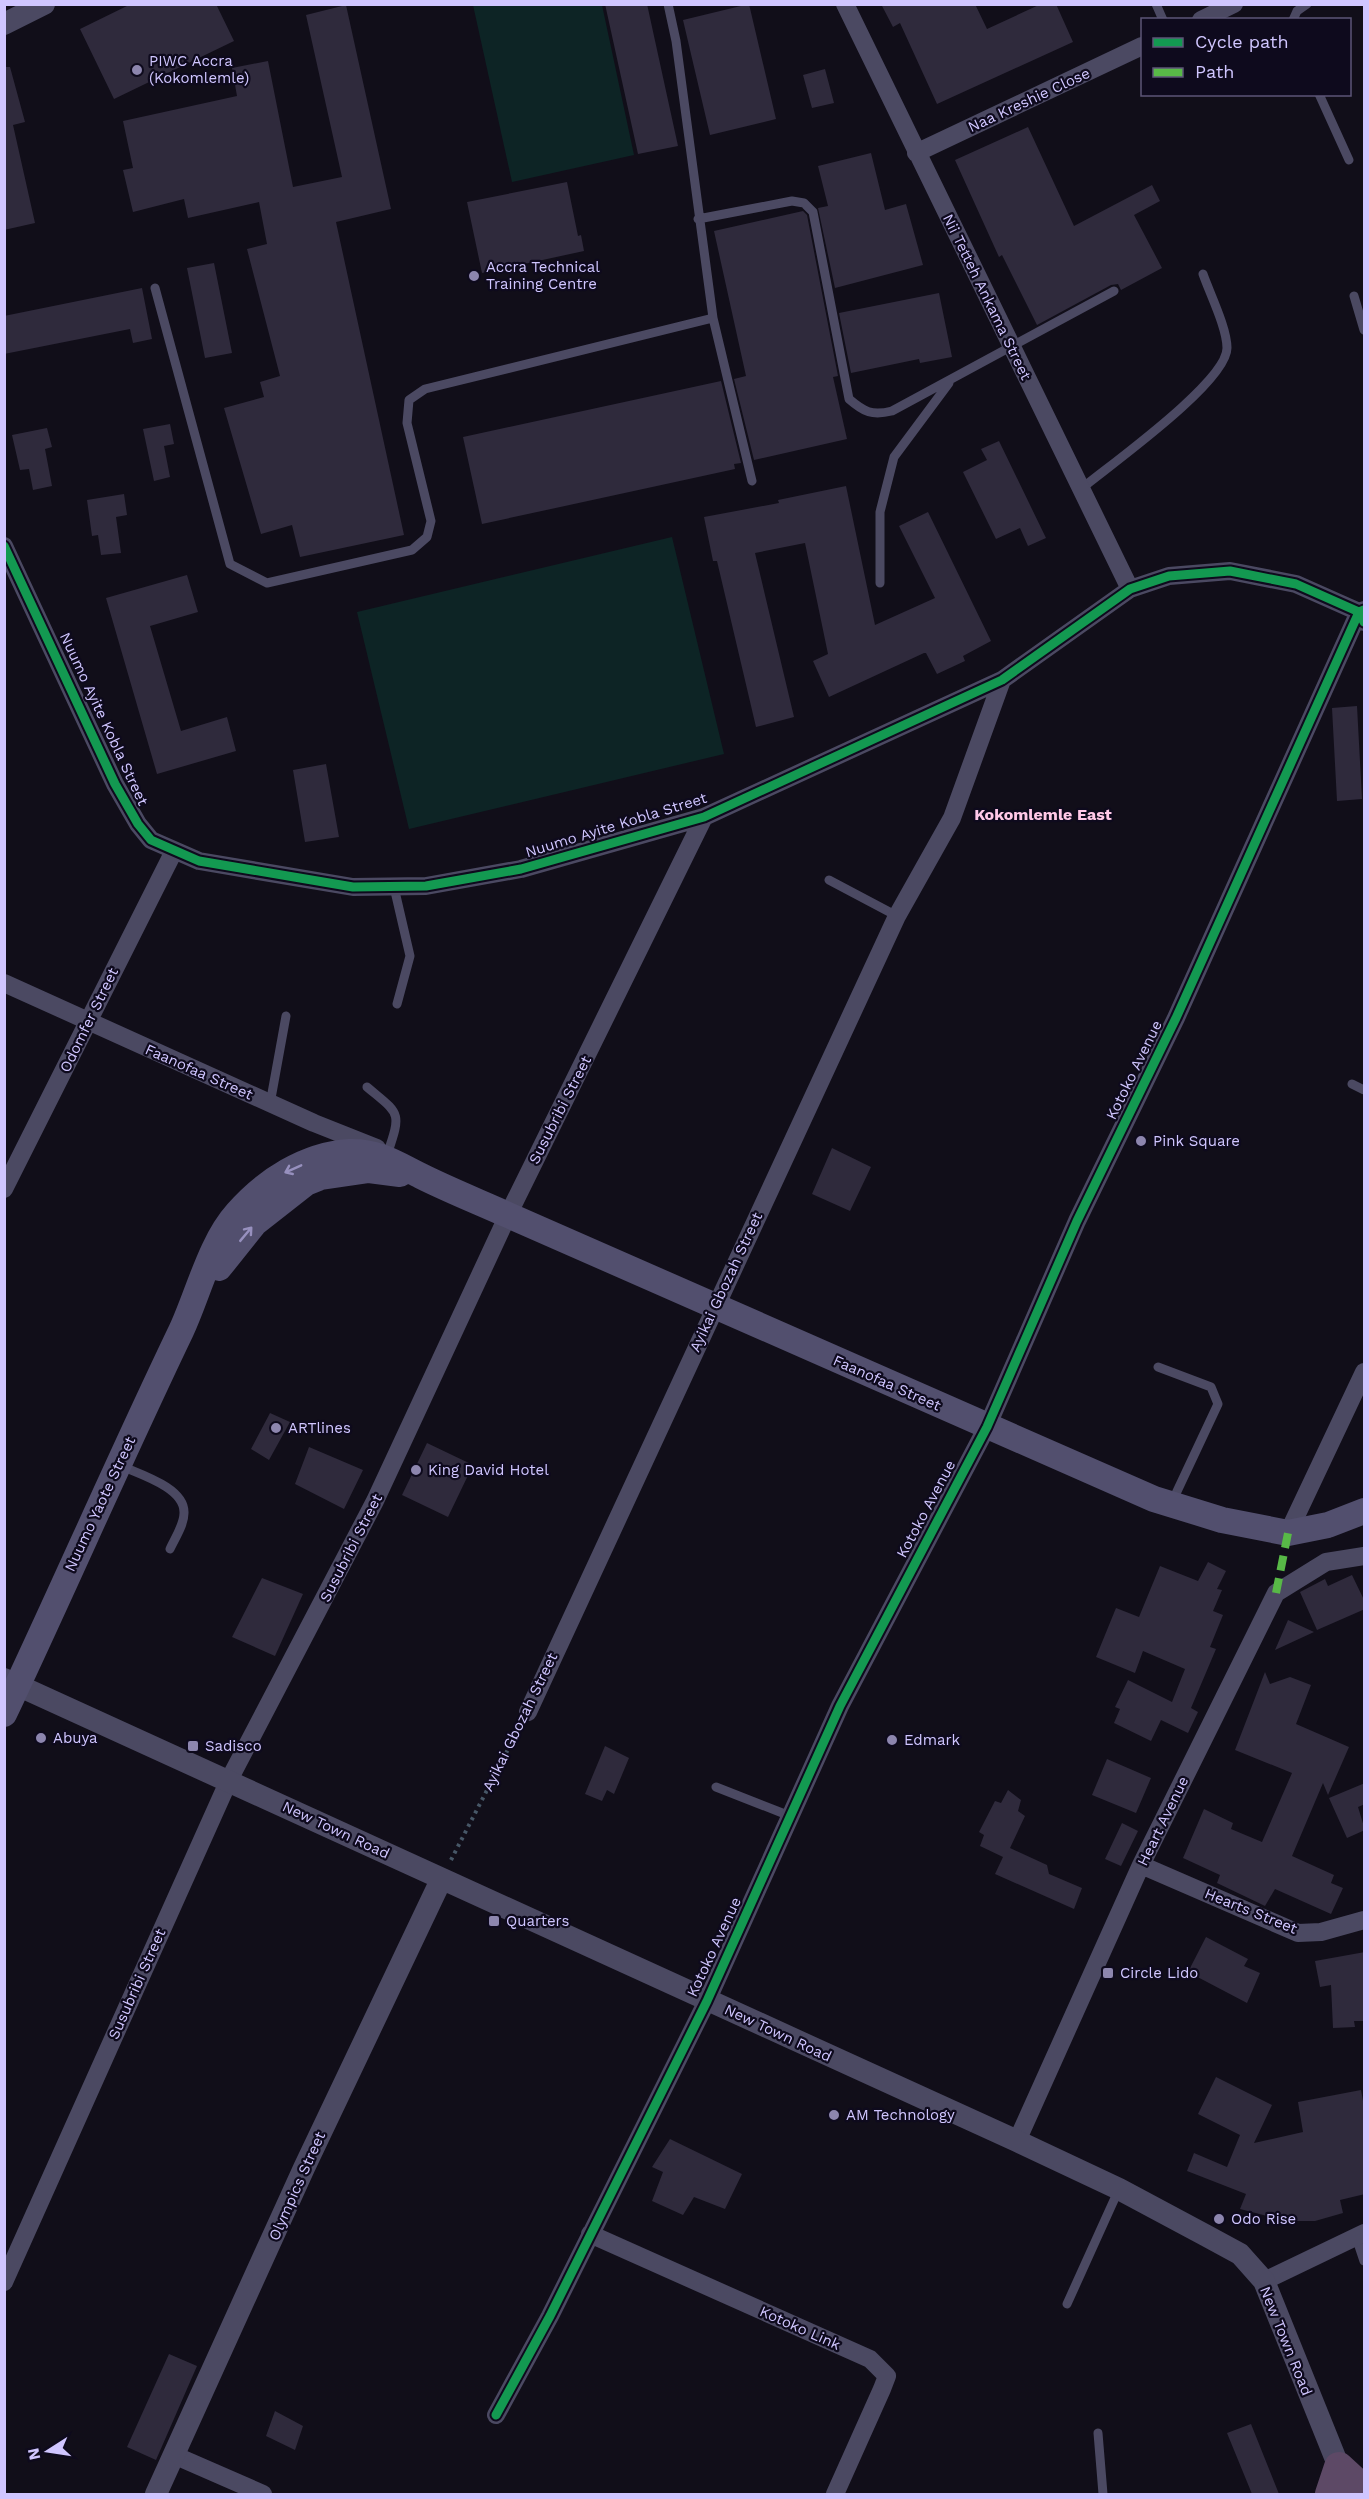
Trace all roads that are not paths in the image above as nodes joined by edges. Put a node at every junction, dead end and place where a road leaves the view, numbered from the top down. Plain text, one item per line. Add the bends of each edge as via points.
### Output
1 (44, 4) edge
2 (668, 4) edge
3 (846, 4) edge
4 (1156, 4) edge
5 (1234, 4) edge
6 (1307, 4) edge
7 (9, 15) edge
8 (1162, 18) edge
9 (1205, 18) edge
10 (1294, 18) edge
11 (1141, 47) edge
12 (1320, 96) edge
13 (916, 153) junction
14 (1349, 160) dead end
15 (698, 219) junction
16 (1203, 274) dead end
17 (155, 288) dead end
18 (1114, 291) dead end
19 (1354, 296) dead end
20 (713, 318) junction
21 (1365, 330) edge
22 (1012, 348) junction
23 (951, 380) junction
24 (752, 481) dead end
25 (1081, 489) junction
26 (4, 546) edge
27 (880, 583) dead end
28 (1130, 589) junction
29 (1363, 615) edge
30 (1002, 680) junction
31 (704, 817) junction
32 (174, 851) junction
33 (829, 880) dead end
34 (394, 886) junction
35 (897, 916) junction
36 (4, 983) edge
37 (397, 1004) dead end
38 (285, 1016) dead end
39 (87, 1023) junction
40 (1352, 1084) dead end
41 (367, 1087) dead end
42 (1365, 1090) edge
43 (270, 1104) junction
44 (390, 1155) junction
45 (421, 1176) junction
46 (4, 1189) edge
47 (508, 1215) junction
48 (197, 1296) junction
49 (715, 1306) junction
50 (1158, 1367) dead end
51 (1365, 1372) edge
52 (987, 1427) junction
53 (117, 1464) junction
54 (1171, 1504) junction
55 (1365, 1511) edge
56 (1288, 1533) junction
57 (171, 1549) dead end
58 (1365, 1556) edge
59 (11, 1682) edge
60 (528, 1712) road end
61 (4, 1714) edge
62 (229, 1780) junction
63 (716, 1787) dead end
64 (790, 1816) junction
65 (1141, 1865) junction
66 (441, 1880) junction
67 (1365, 1920) edge
68 (707, 2001) junction
69 (1017, 2141) junction
70 (1119, 2189) junction
71 (590, 2234) junction
72 (1360, 2235) edge
73 (1365, 2261) edge
74 (1264, 2281) junction
75 (4, 2282) edge
76 (1067, 2304) dead end
77 (496, 2415) dead end
78 (1098, 2433) dead end
79 (176, 2456) junction
80 (1335, 2481) edge
81 (1365, 2490) edge
82 (156, 2494) edge
83 (264, 2494) edge
84 (835, 2494) edge
85 (1103, 2494) edge
86 (1350, 2494) edge

1 - 7 street
2 - 15 lane
3 - 13 street, Nii Tetteh Ankama Street
4 - 8 lane
5 - 9 street
6 - 10 lane
11 - 13 street, Naa Kreshie Close
12 - 14 lane
13 - 22 street, Nii Tetteh Ankama Street
15 - 20 lane
15 - 23 lane via 792,201 804,203 813,212 849,399 865,412 892,411
16 - 25 lane via 1227,348 1221,368 1177,412
17 - 20 lane via 230,564 267,583 412,550 427,537 431,521 407,423 409,400 425,389
18 - 22 lane
19 - 21 lane
20 - 24 lane
22 - 23 lane
22 - 25 street, Nii Tetteh Ankama Street
23 - 27 lane via 894,457 880,512
25 - 28 street, Nii Tetteh Ankama Street
26 - 32 street, Nuumo Ayite Kobla Street via 121,794 151,840
28 - 29 street, Nuumo Ayite Kobla Street via 1169,576 1230,570 1296,584
28 - 30 street, Nuumo Ayite Kobla Street
29 - 52 street, Kotoko Avenue via 1077,1221
30 - 31 street, Nuumo Ayite Kobla Street
30 - 35 street, Ayikai Gbozah Street via 952,818
31 - 34 street, Nuumo Ayite Kobla Street via 521,869 426,886
31 - 47 street, Susubribi Street
32 - 34 street, Nuumo Ayite Kobla Street via 199,861 354,887
32 - 39 street, Odomfer Street
33 - 35 lane
34 - 37 lane via 410,956
35 - 49 street, Ayikai Gbozah Street
36 - 39 street, Faanofaa Street
38 - 43 lane
39 - 43 street, Faanofaa Street
39 - 46 street, Odomfer Street
40 - 42 lane
41 - 44 lane via 398,1118
43 - 44 street, Faanofaa Street
44 - 45 main road, Nuumo Yaote Street
44 -> 48 main road, Nuumo Yaote Street via 342,1154 309,1162 276,1177 236,1214 221,1236
45 - 47 main road, Faanofaa Street
48 -> 45 main road, Nuumo Yaote Street via 255,1223 306,1183 369,1170
47 - 49 main road, Faanofaa Street
47 - 62 street, Susubribi Street via 375,1501
48 - 53 main road, Nuumo Yaote Street
49 - 52 main road, Faanofaa Street
49 - 60 street, Ayikai Gbozah Street
50 - 54 lane via 1211,1387 1218,1404
51 - 56 street
52 - 54 main road, Faanofaa Street
52 - 64 street, Kotoko Avenue via 840,1706
53 - 57 lane via 173,1491 181,1501 184,1516
53 - 59 main road, Nuumo Yaote Street
54 - 56 main road, Faanofaa Street via 1222,1520
55 - 56 main road, Faanofaa Street via 1328,1525
58 - 65 street, Heart Avenue via 1326,1562 1276,1593
59 - 61 main road, Nuumo Yaote Street
59 - 62 street, New Town Road
62 - 66 street, New Town Road
62 - 75 street, Susubribi Street
63 - 64 lane
64 - 68 street, Kotoko Avenue
65 - 67 street, Hearts Street via 1298,1933 1321,1932
65 - 69 street, Heart Avenue
66 - 68 street, New Town Road
66 - 79 street, Olympics Street via 304,2168
68 - 69 street, New Town Road
68 - 71 street, Kotoko Avenue
69 - 70 street, New Town Road
70 - 74 street, New Town Road via 1240,2254
70 - 76 lane
71 - 77 street, Kotoko Avenue
71 - 84 street, Kotoko Link via 870,2359 883,2369 887,2376 880,2395
72 - 73 lane
72 - 74 street
74 - 80 street, New Town Road
78 - 85 lane
79 - 82 street, Olympics Street
79 - 83 street
80 - 81 highway
80 - 86 street, New Town Road

